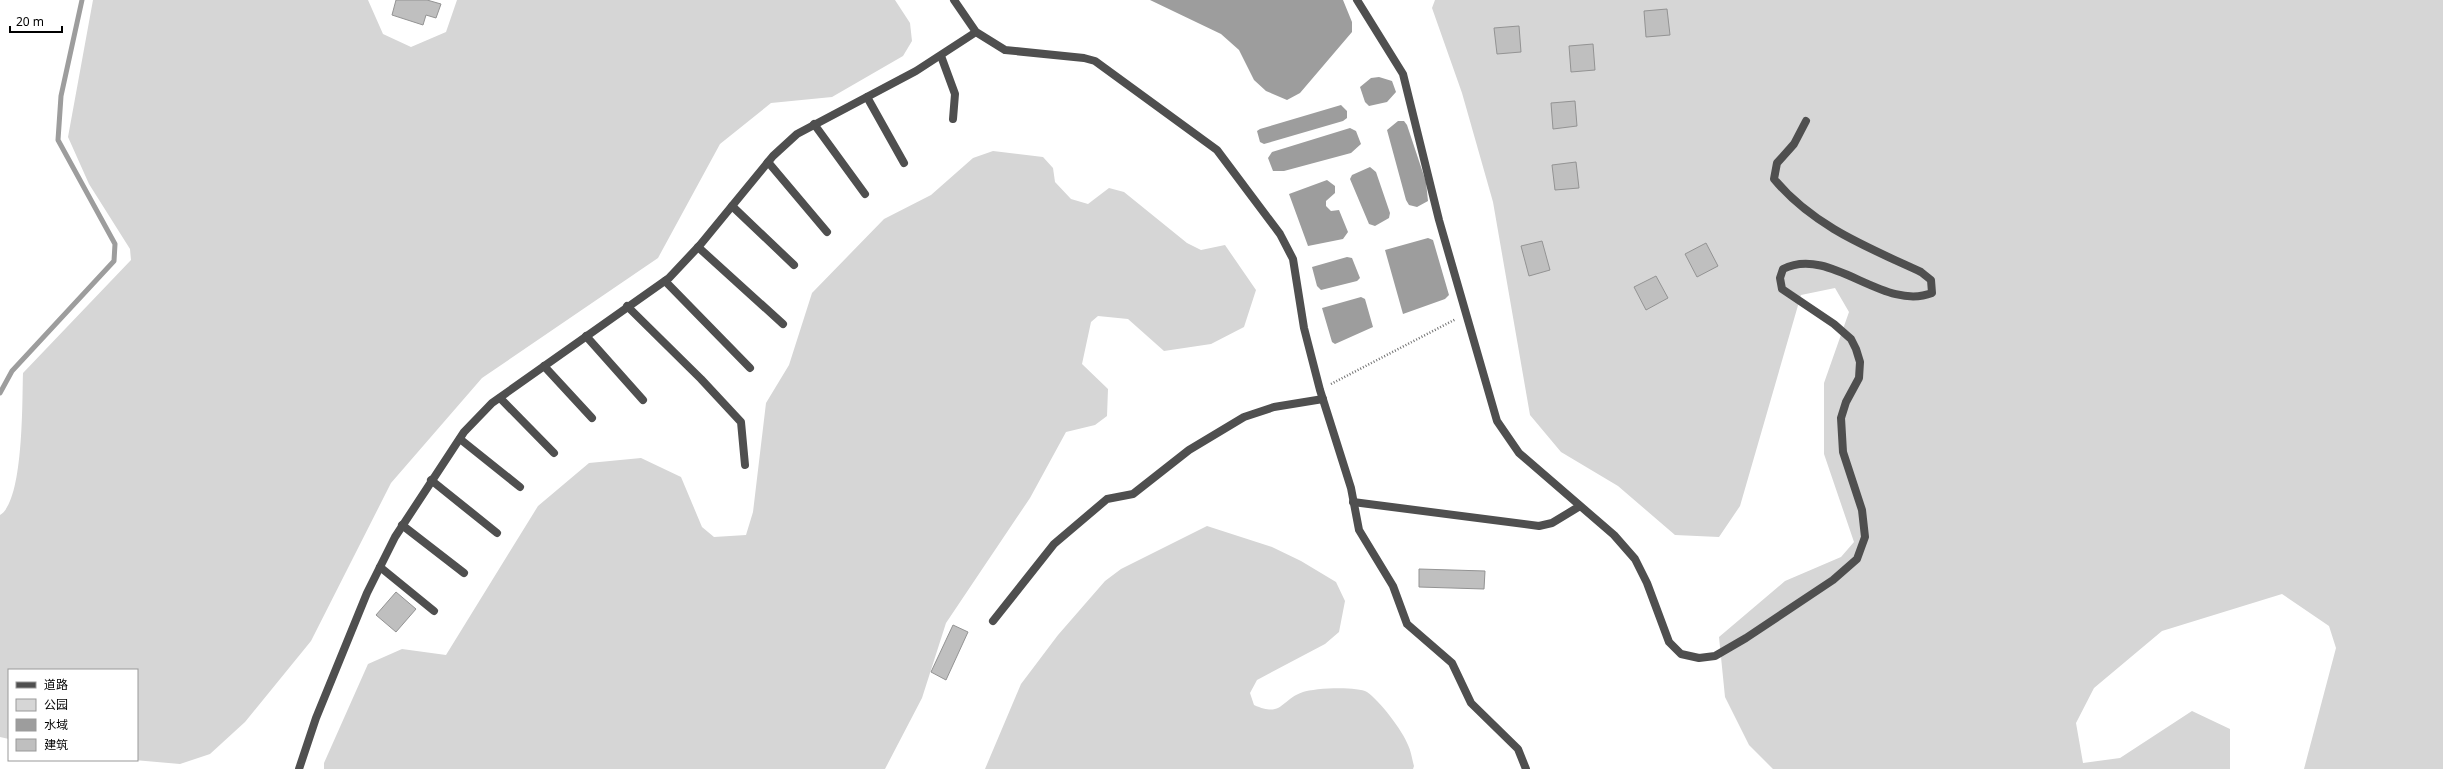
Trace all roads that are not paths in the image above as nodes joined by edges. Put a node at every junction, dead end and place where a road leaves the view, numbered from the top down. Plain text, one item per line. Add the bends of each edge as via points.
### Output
1 (954, 0) edge
2 (1357, 0) edge
3 (976, 32) junction
4 (941, 56) junction
5 (867, 97) junction
6 (952, 119) dead end
7 (1806, 121) dead end
8 (814, 124) junction
9 (768, 162) junction
10 (904, 163) dead end
11 (865, 194) dead end
12 (732, 206) junction
13 (827, 232) dead end
14 (698, 247) junction
15 (794, 265) dead end
16 (665, 281) junction
17 (627, 306) junction
18 (783, 324) dead end
19 (586, 336) junction
20 (544, 366) junction
21 (750, 368) dead end
22 (500, 398) junction
23 (1322, 399) junction
24 (642, 400) dead end
25 (592, 418) dead end
26 (460, 439) junction
27 (554, 453) dead end
28 (745, 465) dead end
29 (431, 480) junction
30 (520, 487) dead end
31 (1354, 502) junction
32 (1580, 506) junction
33 (402, 525) junction
34 (497, 533) dead end
35 (380, 567) junction
36 (464, 573) dead end
37 (434, 610) dead end
38 (993, 621) dead end
39 (298, 769) edge
40 (1526, 769) edge

1 - 3 street
2 - 32 street via 1403,74 1439,220 1497,421 1519,453
3 - 4 street
3 - 23 street via 1005,50 1095,61 1217,150 1280,234 1293,259 1304,328
4 - 5 street
4 - 6 street via 955,94
5 - 8 street
5 - 10 street
7 - 32 street via 1794,144 1778,163 1774,179 1822,224 1921,272 1931,280 1932,293 1919,298 1892,293 1821,265 1794,263 1783,269 1780,278 1782,289 1834,324 1850,339 1860,362 1859,378 1846,402 1842,418 1843,452 1862,510 1865,537 1857,559 1833,580 1746,638 1715,656 1700,658 1681,654 1669,642 1635,558
8 - 9 street via 797,134
8 - 11 street
9 - 12 street
9 - 13 street
12 - 14 street
12 - 15 street
14 - 16 street
14 - 18 street
16 - 17 street
16 - 21 street
17 - 19 street
17 - 28 street via 741,422
19 - 20 street
19 - 24 street
20 - 22 street
20 - 25 street
22 - 26 street
22 - 27 street
23 - 31 street
23 - 38 street via 1274,407 1244,417 1189,450 1133,494 1107,500 1054,544
26 - 29 street
26 - 30 street
29 - 33 street
29 - 34 street
31 - 32 street via 1539,526 1552,523
31 - 40 street via 1359,530 1393,586 1407,624 1452,663 1471,703 1518,749
33 - 35 street
33 - 36 street
35 - 37 street
35 - 39 street via 316,718

